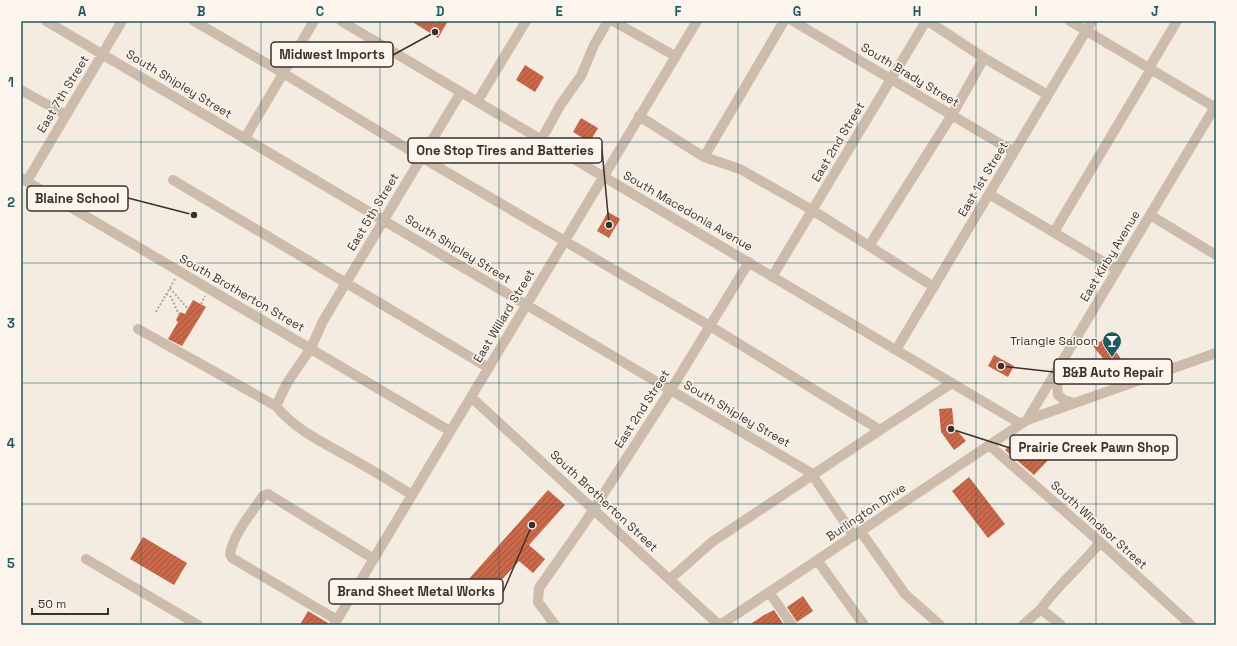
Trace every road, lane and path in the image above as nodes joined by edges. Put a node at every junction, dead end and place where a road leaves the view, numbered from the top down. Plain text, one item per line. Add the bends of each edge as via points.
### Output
1 (46, 21) edge
2 (122, 21) edge
3 (194, 21) edge
4 (314, 21) edge
5 (341, 21) edge
6 (526, 21) edge
7 (608, 21) edge
8 (613, 21) edge
9 (696, 21) edge
10 (784, 21) edge
11 (793, 21) edge
12 (927, 21) edge
13 (1070, 21) edge
14 (1092, 21) edge
15 (1177, 21) edge
16 (1086, 31) junction
17 (102, 54) junction
18 (675, 56) junction
19 (984, 58) junction
20 (1150, 68) junction
21 (283, 73) junction
22 (891, 79) junction
23 (21, 90) edge
24 (461, 92) junction
25 (1048, 95) junction
26 (477, 102) junction
27 (1216, 106) edge
28 (66, 115) junction
29 (952, 115) junction
30 (639, 116) junction
31 (245, 138) junction
32 (541, 140) junction
33 (1014, 152) junction
34 (421, 157) junction
35 (704, 157) junction
36 (603, 176) junction
37 (24, 180) edge
38 (173, 180) dead end
39 (989, 194) junction
40 (812, 210) junction
41 (1150, 215) junction
42 (383, 220) junction
43 (1054, 232) junction
44 (564, 240) junction
45 (869, 246) junction
46 (1216, 255) edge
47 (749, 262) junction
48 (1117, 270) junction
49 (772, 277) junction
50 (176, 278) dead end
51 (346, 283) junction
52 (934, 287) junction
53 (170, 288) junction
54 (166, 294) junction
55 (206, 295) dead end
56 (201, 304) dead end
57 (526, 305) junction
58 (188, 309) dead end
59 (156, 312) dead end
60 (179, 315) dead end
61 (710, 326) junction
62 (138, 329) dead end
63 (311, 348) junction
64 (896, 350) junction
65 (1216, 353) edge
66 (488, 368) junction
67 (1056, 372) junction
68 (952, 383) junction
69 (670, 390) junction
70 (471, 397) junction
71 (1074, 403) junction
72 (276, 406) junction
73 (1024, 422) junction
74 (880, 430) junction
75 (450, 431) junction
76 (989, 445) junction
77 (814, 475) junction
78 (412, 495) junction
79 (594, 508) junction
80 (857, 534) junction
81 (1100, 542) junction
82 (86, 559) dead end
83 (374, 559) junction
84 (817, 560) junction
85 (670, 579) junction
86 (769, 592) junction
87 (1041, 609) junction
88 (336, 622) edge
89 (198, 625) edge
90 (555, 625) edge
91 (719, 625) edge
92 (792, 625) edge
93 (864, 625) edge
94 (940, 625) edge
95 (1023, 625) edge
96 (1061, 625) edge
97 (1191, 625) edge

1 - 17 street, South Shipley Street
2 - 17 street, East 7th Street
3 - 21 street
4 - 21 street
5 - 24 street, South Macedonia Avenue
6 - 26 street
7 - 32 street via 581,76 561,104
8 - 18 street
9 - 18 street, East Willard Street
10 - 35 street
11 - 22 street, South Brady Street
12 - 19 street
12 - 22 street, East 2nd Street
13 - 16 street
14 - 16 street, East 1st Street
15 - 20 street
16 - 20 street
16 - 25 street, East 1st Street
17 - 28 street, East 7th Street
17 - 31 street, South Shipley Street
18 - 30 street, East Willard Street
19 - 25 street
19 - 29 street
20 - 27 street
20 - 43 street
21 - 31 street
21 - 34 street
22 - 29 street, South Brady Street
22 - 40 street, East 2nd Street
23 - 28 street
24 - 26 street, South Macedonia Avenue
24 - 34 street, East 5th Street
25 - 33 street, East 1st Street
26 - 32 street, South Macedonia Avenue
27 - 41 street, East Kirby Avenue
28 - 37 street, East 7th Street
29 - 33 street, South Brady Street
29 - 45 street
30 - 35 street
30 - 36 street, East Willard Street
31 - 42 street, South Shipley Street
32 - 36 street, South Macedonia Avenue
33 - 39 street, East 1st Street
34 - 42 street, East 5th Street
34 - 44 street
35 - 40 street via 740,169
36 - 44 street, East Willard Street
36 - 47 street, South Macedonia Avenue
37 - 63 street, South Brotherton Street
38 - 51 street
39 - 43 street
39 - 52 street, East 1st Street
40 - 45 street
40 - 49 street, East 2nd Street
41 - 46 street
41 - 48 street, East Kirby Avenue
42 - 51 street, East 5th Street
42 - 57 street, South Shipley Street
43 - 48 street
44 - 57 street, East Willard Street
44 - 61 street
45 - 52 street
47 - 49 street, South Macedonia Avenue
47 - 61 street, East 2nd Street
48 - 67 street, East Kirby Avenue
49 - 64 street, South Macedonia Avenue
50 - 53 path
51 - 63 street, East 5th Street via 323,321
51 - 66 street
52 - 64 street, East 1st Street
53 - 54 path
53 - 58 path
54 - 59 path
54 - 60 path via 171,297
55 - 56 path
57 - 66 street, East Willard Street
57 - 69 street, South Shipley Street
61 - 69 street, East 2nd Street
61 - 74 street
62 - 72 street
63 - 72 street, East 5th Street
63 - 75 street, South Brotherton Street
64 - 68 street, South Macedonia Avenue
65 - 71 street
66 - 70 street, East Willard Street
67 - 71 street via 1058,395
67 - 73 street, East Kirby Avenue
68 - 73 street, South Macedonia Avenue
68 - 74 street
69 - 77 street, South Shipley Street
69 - 79 street, East 2nd Street
70 - 75 street, East Willard Street
70 - 79 street, South Brotherton Street
71 - 73 street
72 - 78 street via 299,429
73 - 76 street, Burlington Drive
74 - 77 street
75 - 78 street, East Willard Street
76 - 80 street, Burlington Drive
76 - 81 street, South Windsor Street
77 - 80 street, South Shipley Street
77 - 85 street via 712,542
78 - 83 street, East Willard Street
79 - 85 street, South Brotherton Street
79 - 90 street, East 2nd Street via 539,588 538,602
80 - 84 street, Burlington Drive
80 - 94 street, South Shipley Street via 905,594
81 - 87 street via 1050,595
81 - 97 street, South Windsor Street
82 - 89 street
83 - 88 street, East Willard Street
83 - 88 street via 268,494 263,496 237,535 231,547 232,558
84 - 86 street, Burlington Drive
84 - 93 street
85 - 91 street, South Brotherton Street
86 - 91 street, Burlington Drive
86 - 92 street
87 - 95 street
87 - 96 street

